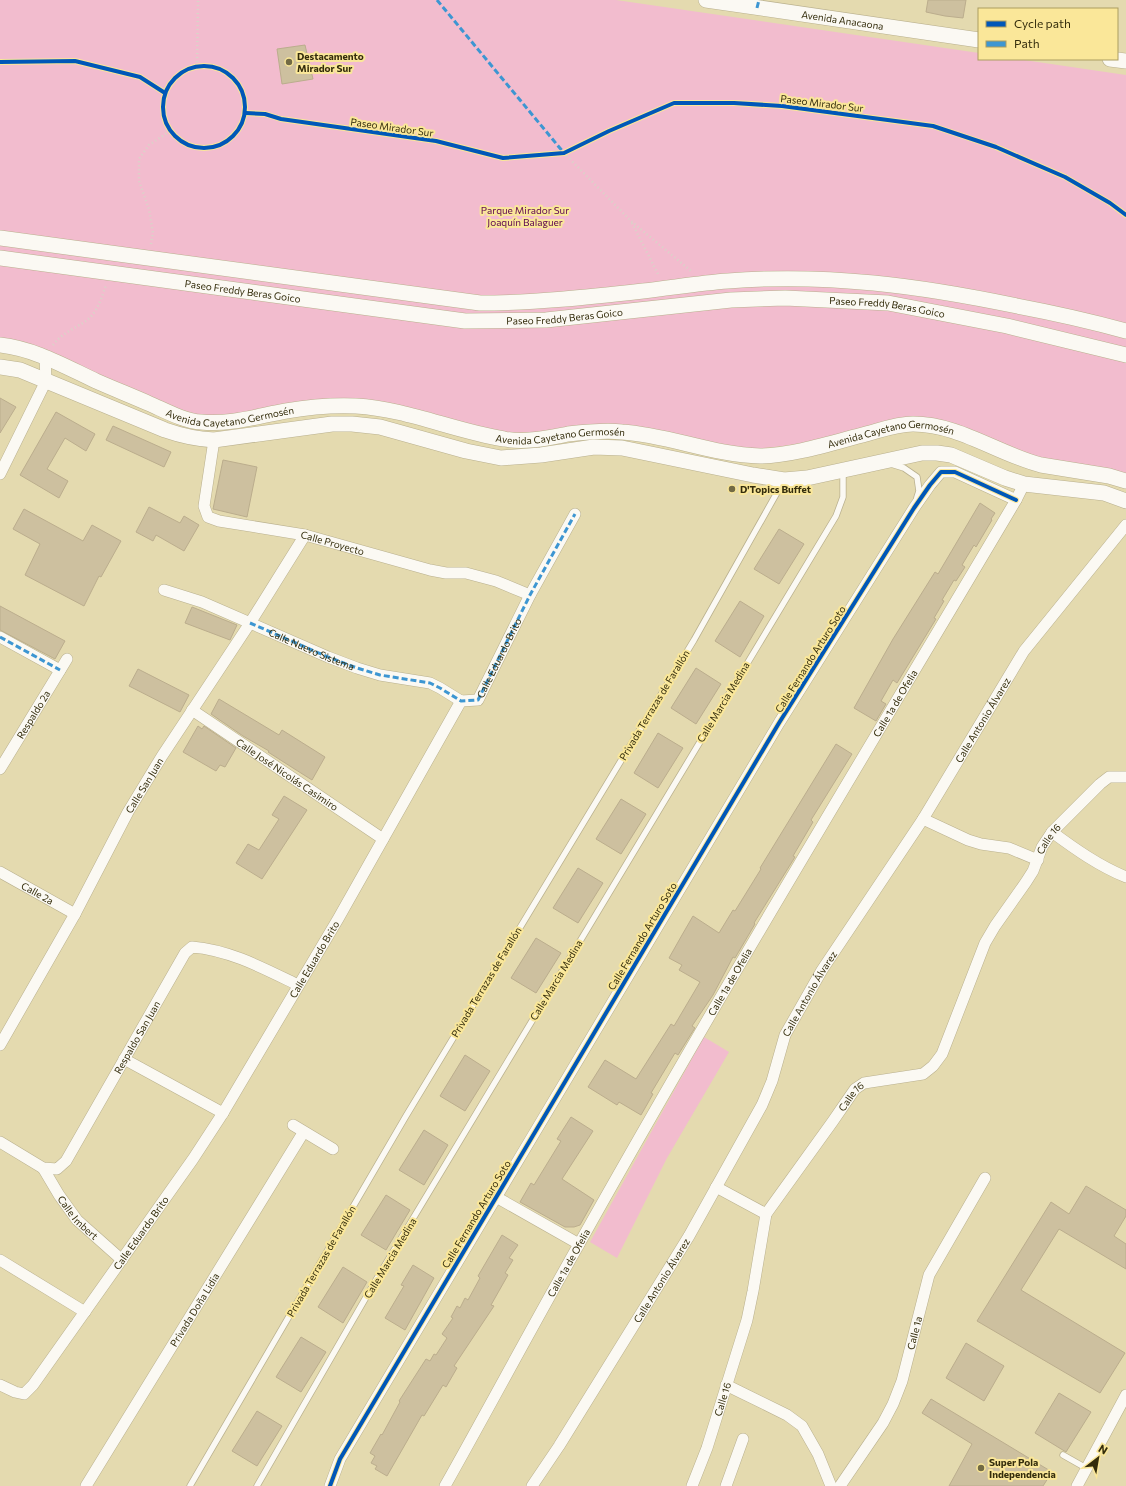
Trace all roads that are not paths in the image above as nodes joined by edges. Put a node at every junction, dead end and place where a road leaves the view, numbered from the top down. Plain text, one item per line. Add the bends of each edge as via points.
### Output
1 (706, 0) edge
2 (758, 4) edge
3 (978, 40) edge
4 (0, 238) edge
5 (0, 258) edge
6 (1126, 331) edge
7 (0, 346) edge
8 (1126, 355) edge
9 (45, 356) junction
10 (0, 367) edge
11 (46, 381) junction
12 (214, 440) junction
13 (882, 461) junction
14 (842, 470) junction
15 (0, 474) edge
16 (784, 480) junction
17 (1126, 481) edge
18 (1024, 484) junction
19 (1016, 500) junction
20 (1126, 501) edge
21 (914, 508) junction
22 (575, 514) dead end
23 (1126, 525) edge
24 (304, 535) junction
25 (164, 590) dead end
26 (530, 595) junction
27 (250, 623) junction
28 (0, 637) edge
29 (67, 659) dead end
30 (60, 670) junction
31 (460, 701) junction
32 (192, 710) junction
33 (0, 769) edge
34 (1126, 777) edge
35 (923, 819) junction
36 (1052, 832) junction
37 (383, 839) junction
38 (1038, 860) junction
39 (0, 872) edge
40 (1126, 877) edge
41 (75, 914) junction
42 (298, 985) junction
43 (0, 1045) edge
44 (124, 1059) junction
45 (223, 1113) junction
46 (293, 1125) dead end
47 (304, 1132) junction
48 (0, 1142) edge
49 (333, 1149) dead end
50 (43, 1168) junction
51 (985, 1178) dead end
52 (716, 1187) junction
53 (496, 1197) junction
54 (766, 1214) junction
55 (579, 1244) junction
56 (0, 1260) edge
57 (122, 1260) junction
58 (85, 1312) junction
59 (0, 1385) edge
60 (726, 1385) junction
61 (1126, 1395) edge
62 (743, 1439) dead end
63 (1063, 1455) dead end
64 (1086, 1468) junction
65 (86, 1486) edge
66 (190, 1486) edge
67 (257, 1486) edge
68 (330, 1486) edge
69 (445, 1486) edge
70 (532, 1486) edge
71 (692, 1486) edge
72 (726, 1486) edge
73 (831, 1486) edge
74 (840, 1486) edge
75 (1078, 1486) edge

1 - 2 street, Avenida Anacaona
2 - 3 street, Avenida Anacaona
4 - 6 street, Paseo Freddy Beras Goico via 480,303 567,299 728,281 795,278 865,281 981,298
5 - 8 street, Paseo Freddy Beras Goico via 465,321 546,320 731,300 785,298 888,302 1007,326
7 - 9 street, Avenida Cayetano Germosén via 15,347
9 - 11 street
9 - 17 street, Avenida Cayetano Germosén via 97,381 197,422 225,423 289,411 356,406 391,410 480,435 508,440 544,439 592,432 621,432 734,454 763,456 818,447 893,426 911,424 944,428 1041,466
10 - 11 street, Avenida Cayetano Germosén via 20,370
11 - 12 street, Avenida Cayetano Germosén via 185,437
11 - 15 street
12 - 16 street, Avenida Cayetano Germosén via 332,424 352,424 380,427 501,458 541,455 594,446 622,448
12 - 24 street, Calle Proyecto via 204,506 208,516 219,521
13 - 14 street, Avenida Cayetano Germosén
13 - 18 street, Avenida Cayetano Germosén via 922,453 951,455
13 - 21 lane via 904,468 916,477 919,491
14 - 16 street, Avenida Cayetano Germosén
14 - 67 lane, Calle Marcia Medina via 843,497 836,516 376,1280
16 - 66 lane, Privada Terrazas de Farallón via 694,640 406,1116
18 - 19 street, Calle 1a de Ofelia
18 - 20 street, Avenida Cayetano Germosén via 1104,493
19 - 21 street, Calle Fernando Arturo Soto via 955,472 941,472
19 - 55 street, Calle 1a de Ofelia via 863,755
21 - 53 street, Calle Fernando Arturo Soto via 779,723
22 - 26 street, Calle Eduardo Brito
23 - 35 street, Calle Antonio Álvarez via 1024,651
24 - 26 street, Calle Proyecto via 430,570 466,573 496,581
24 - 27 street, Calle San Juan
25 - 27 street, Calle Nuevo Sistema via 202,602
26 - 31 street, Calle Eduardo Brito via 478,700
27 - 31 street, Calle Nuevo Sistema via 357,668 380,675 430,683
27 - 32 street, Calle San Juan
28 - 30 street
29 - 30 street, Respaldo 2a
30 - 33 street, Respaldo 2a
31 - 37 street, Calle Eduardo Brito
32 - 37 street, Calle José Nicolás Casimiro
32 - 41 street, Calle San Juan via 128,812
34 - 36 street, Calle 16 via 1109,778 1100,784
35 - 38 street via 968,840 1009,848
35 - 52 street, Calle Antonio Álvarez via 822,970 790,1026 762,1104
36 - 38 street, Calle 16 via 1042,847
36 - 40 street via 1080,852
37 - 42 street, Calle Eduardo Brito
38 - 54 street, Calle 16 via 985,943 942,1054 934,1066 923,1074 864,1083 855,1089
39 - 41 street, Calle 2a
41 - 43 street, Calle San Juan
42 - 44 street, Respaldo San Juan via 254,964 207,948 192,947 185,953
42 - 45 street, Calle Eduardo Brito
44 - 45 street
44 - 50 street, Respaldo San Juan via 66,1161 57,1169
45 - 57 street, Calle Eduardo Brito
46 - 47 street
47 - 49 street
47 - 65 street, Privada Doña Lidia
48 - 50 street
50 - 57 street, Calle Imbert via 77,1220
51 - 74 street, Calle 1a via 928,1275 902,1381 893,1404
52 - 54 street
52 - 70 street, Calle Antonio Álvarez via 689,1236
53 - 55 street
53 - 68 street, Calle Fernando Arturo Soto via 340,1459
54 - 60 street, Calle 16 via 747,1320
55 - 69 street, Calle 1a de Ofelia
56 - 58 street
57 - 58 street, Calle Eduardo Brito
58 - 59 street, Calle Eduardo Brito via 24,1394
60 - 71 street, Calle 16 via 707,1448
60 - 73 street via 787,1415 802,1426 818,1454
61 - 64 street
62 - 72 street
63 - 64 lane
64 - 75 street

